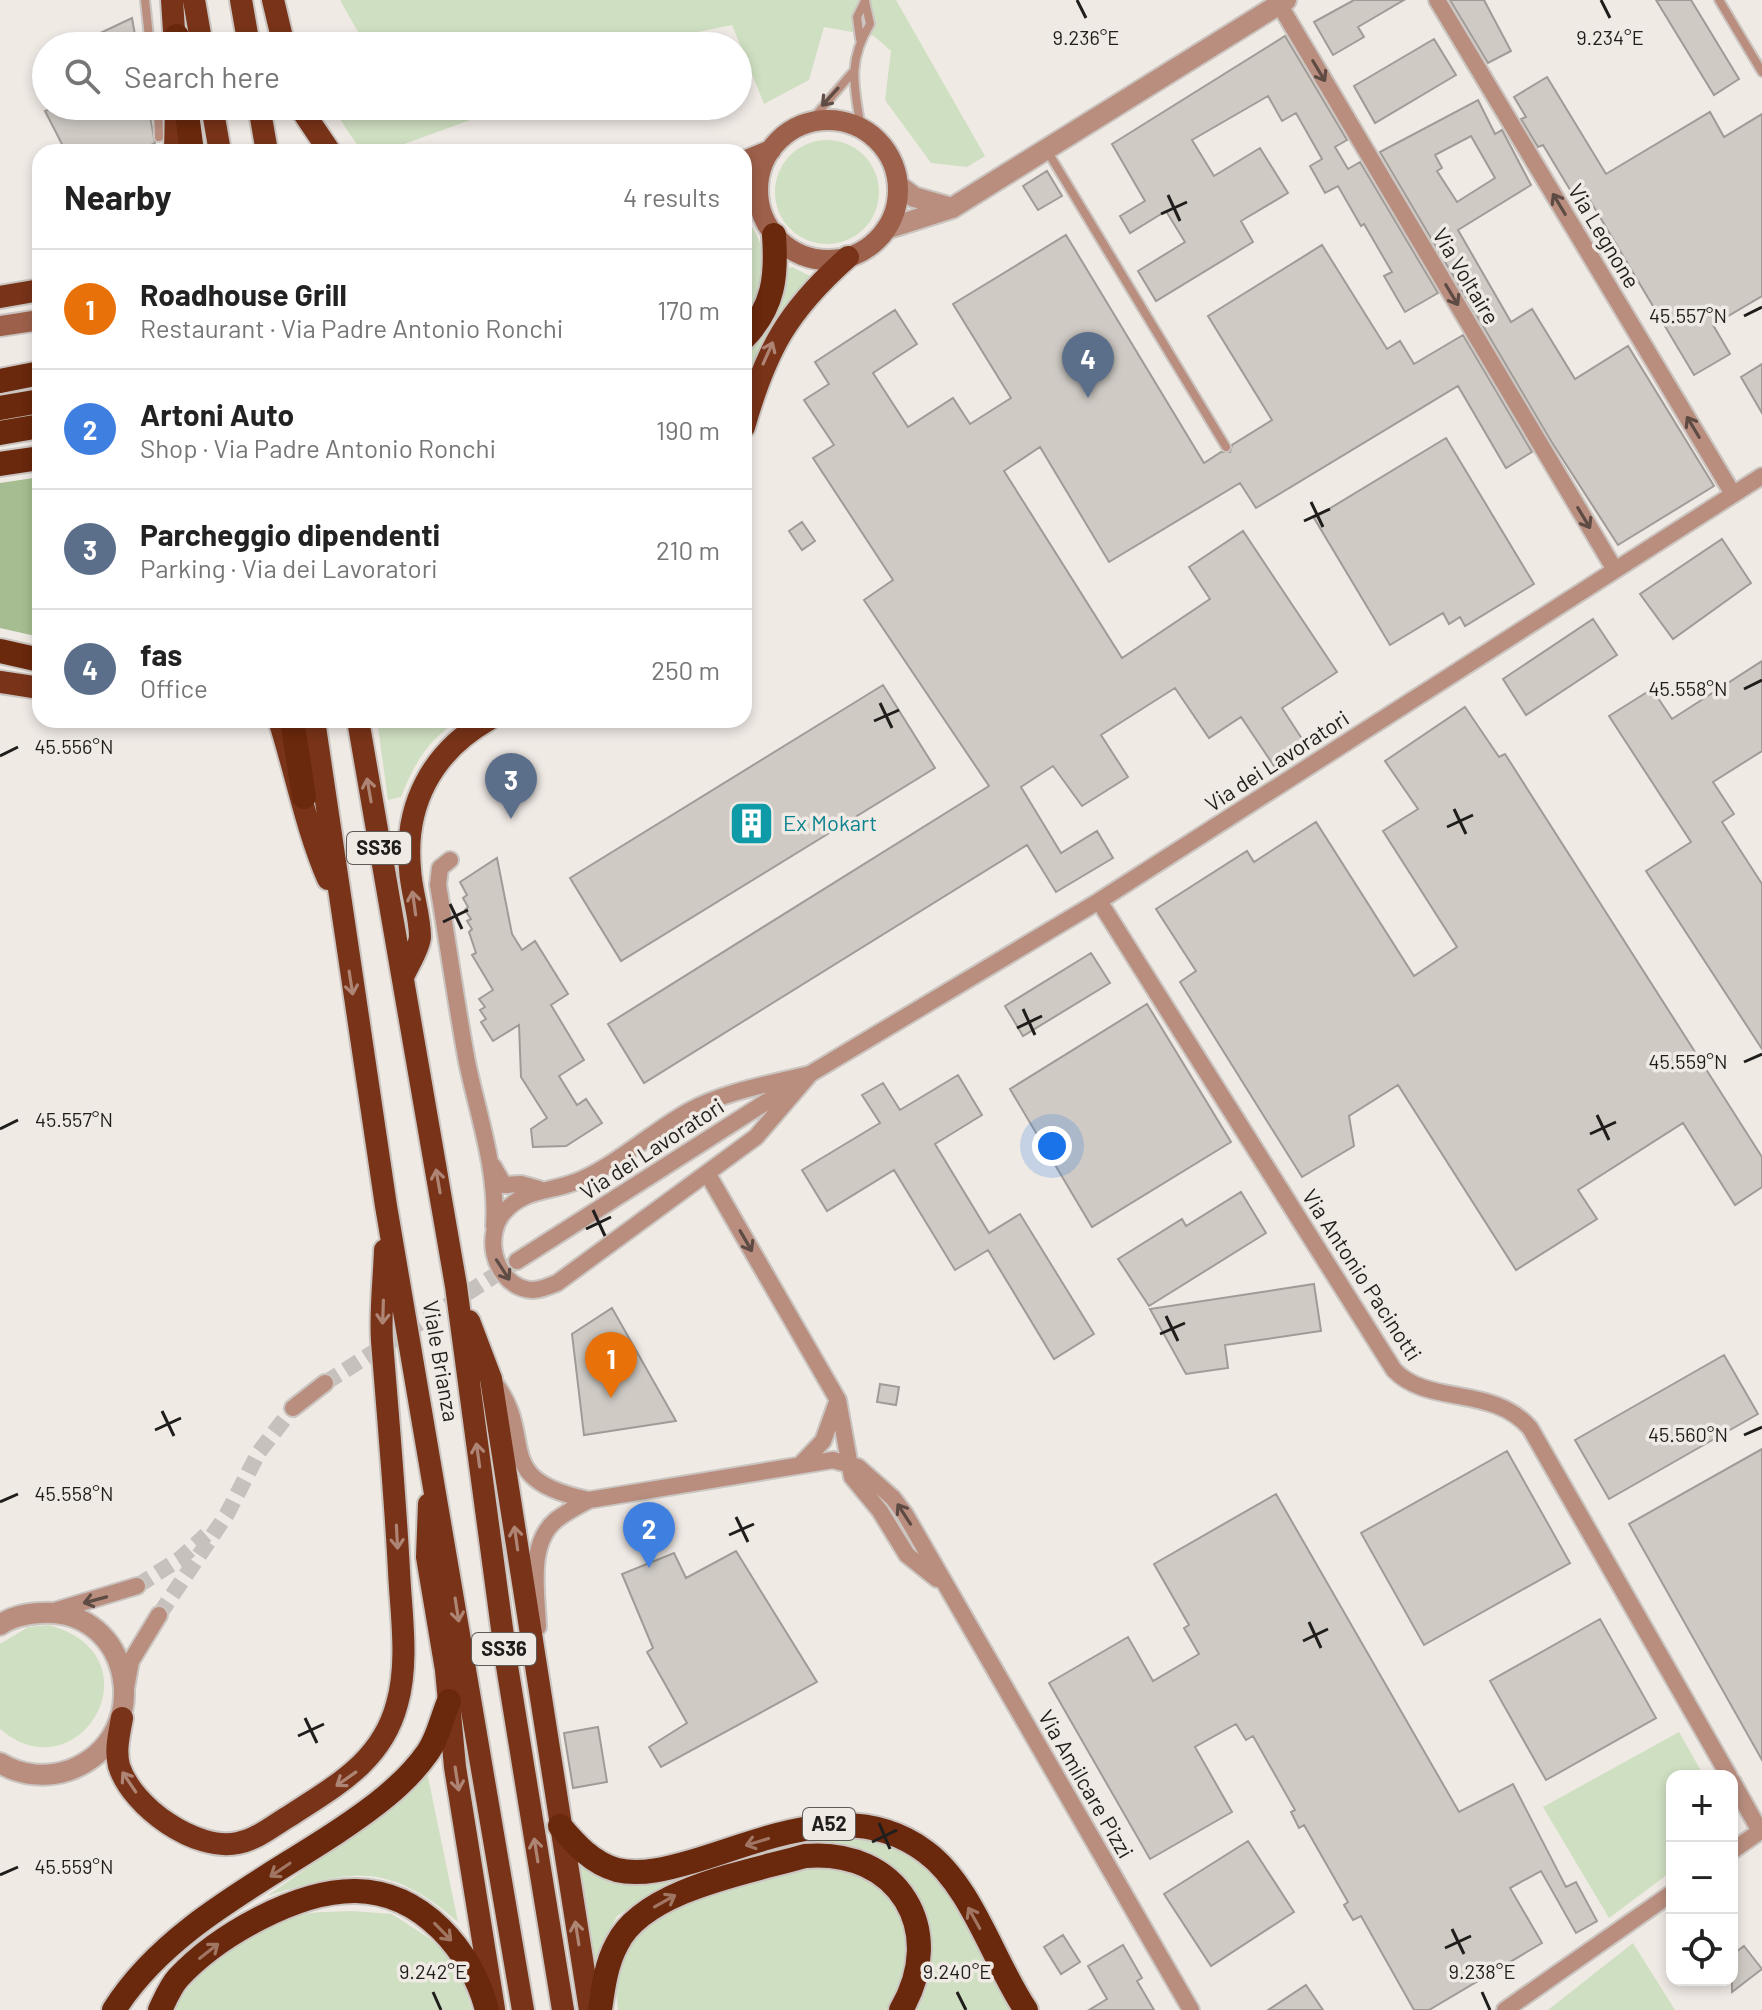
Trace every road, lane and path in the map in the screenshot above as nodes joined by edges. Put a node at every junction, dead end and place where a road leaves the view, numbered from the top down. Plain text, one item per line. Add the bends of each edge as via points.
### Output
1 (145, 0) edge
2 (172, 0) edge
3 (194, 0) edge
4 (241, 0) edge
5 (273, 0) edge
6 (1437, 0) edge
7 (1719, 0) edge
8 (1282, 2) edge
9 (148, 32) edge
10 (176, 32) edge
11 (200, 32) edge
12 (247, 32) edge
13 (281, 32) edge
14 (860, 40) dead end
15 (1762, 72) edge
16 (852, 73) junction
17 (161, 120) edge
18 (173, 120) edge
19 (188, 120) edge
20 (214, 120) edge
21 (261, 120) edge
22 (307, 120) edge
23 (810, 122) junction
24 (861, 128) junction
25 (167, 144) edge
26 (167, 144) edge
27 (191, 144) edge
28 (219, 144) edge
29 (266, 144) edge
30 (321, 144) edge
31 (1046, 148) junction
32 (771, 150) junction
33 (752, 158) edge
34 (898, 185) junction
35 (752, 200) edge
36 (952, 208) junction
37 (886, 229) junction
38 (774, 235) junction
39 (848, 257) junction
40 (32, 291) edge
41 (0, 297) edge
42 (32, 321) edge
43 (0, 326) edge
44 (752, 329) edge
45 (32, 375) edge
46 (0, 381) edge
47 (752, 399) edge
48 (32, 402) edge
49 (0, 408) edge
50 (32, 427) edge
51 (0, 433) edge
52 (1226, 447) dead end
53 (32, 460) edge
54 (0, 464) edge
55 (1762, 476) edge
56 (1733, 494) junction
57 (1615, 570) junction
58 (0, 651) edge
59 (32, 658) edge
60 (0, 682) edge
61 (32, 687) edge
62 (282, 728) edge
63 (293, 728) edge
64 (315, 728) edge
65 (359, 728) edge
66 (474, 728) edge
67 (304, 797) junction
68 (450, 860) dead end
69 (1099, 901) junction
70 (339, 906) junction
71 (403, 977) junction
72 (810, 1074) junction
73 (489, 1157) junction
74 (707, 1173) junction
75 (539, 1189) junction
76 (386, 1206) junction
77 (493, 1231) junction
78 (517, 1261) tunnel mouth
79 (456, 1286) junction
80 (491, 1379) junction
81 (325, 1383) tunnel mouth
82 (838, 1400) junction
83 (293, 1408) tunnel mouth
84 (430, 1450) junction
85 (801, 1465) junction
86 (850, 1469) junction
87 (589, 1500) junction
88 (137, 1586) tunnel mouth
89 (52, 1612) junction
90 (159, 1615) tunnel mouth
91 (0, 1625) edge
92 (534, 1656) junction
93 (125, 1690) junction
94 (449, 1701) junction
95 (122, 1718) junction
96 (0, 1763) edge
97 (1726, 1770) edge
98 (1738, 1790) edge
99 (560, 1826) junction
100 (1761, 1830) edge
101 (1738, 1847) edge
102 (1666, 1897) edge
103 (114, 2010) edge
104 (160, 2010) edge
105 (487, 2010) edge
106 (494, 2010) edge
107 (523, 2010) edge
108 (563, 2010) edge
109 (590, 2010) edge
110 (600, 2010) edge
111 (901, 2010) edge
112 (1026, 2010) edge
113 (1191, 2010) edge
114 (1505, 2010) edge

1 - 9 lane
2 - 10 highway
3 - 11 highway
4 - 12 highway
5 - 13 highway
56 -> 6 street, Via Legnone
7 - 15 lane
8 - 31 street
8 -> 57 street, Via Voltaire
14 - 16 lane
16 -> 23 lane
16 - 24 lane
17 - 25 lane
18 - 26 highway
19 - 27 highway
20 - 28 highway
21 - 29 highway
22 - 30 highway
23 - 24 main road via 837,120
23 - 32 main road via 781,137
24 - 34 main road via 888,153
31 - 36 street
31 - 52 lane
32 - 33 main road
32 - 35 main road
34 - 36 street via 914,197
34 - 37 main road
35 - 38 main road
36 - 37 street
37 - 39 main road via 877,241
38 - 39 main road via 808,257
38 - 44 highway via 772,294
47 -> 39 highway via 775,339
40 - 41 highway
42 - 43 main road
45 - 46 highway
48 - 49 highway
50 - 51 highway
53 - 54 highway
55 - 56 street, Via dei Lavoratori
56 - 57 street, Via dei Lavoratori
57 - 69 street, Via dei Lavoratori
58 - 59 highway
60 - 61 highway
62 - 67 highway
63 - 67 highway
64 - 70 highway, Viale Brianza / SS36
71 -> 65 highway, Viale Brianza / SS36
71 -> 66 highway via 420,939 409,842 418,795 434,765
67 - 70 highway via 311,838
68 - 73 street, Via dei Lavoratori via 440,868 438,885
69 - 72 street, Via dei Lavoratori
69 - 97 street, Via Antonio Pacinotti via 1394,1370 1412,1383 1502,1406 1530,1428
70 -> 76 highway, Viale Brianza / SS36
79 -> 71 highway, Viale Brianza / SS36
72 - 74 street, Via dei Lavoratori via 756,1137
72 - 75 street, Via dei Lavoratori via 741,1090 690,1110 576,1182
72 - 78 street, Via dei Lavoratori
73 - 75 street, Via dei Lavoratori via 504,1185
73 - 77 street, Via dei Lavoratori via 496,1202
77 -> 74 street, Via dei Lavoratori via 493,1254 507,1279 539,1290 604,1251
74 -> 82 street
75 - 77 street, Via dei Lavoratori via 504,1213
76 - 84 highway, Viale Brianza / SS36
76 -> 95 highway via 382,1339 403,1661 397,1705 379,1746 355,1774 254,1839 213,1845 187,1836 130,1787 116,1748
79 - 80 highway
108 -> 79 highway, Viale Brianza / SS36 via 507,1666
80 - 87 street via 507,1399 518,1453 528,1472 554,1493
92 -> 80 highway
81 - 83 street
82 - 85 street via 823,1441
82 - 86 street
84 - 94 highway via 427,1557
84 -> 107 highway, Viale Brianza / SS36
85 - 86 street via 811,1461
85 - 87 street
86 - 113 street, Via Amilcare Pizzi via 893,1498
87 - 92 street via 557,1519 541,1540
88 -> 89 street
89 - 91 street via 25,1614
89 - 93 street via 78,1620 105,1639 120,1663
90 - 93 street via 131,1661
92 - 99 highway
93 - 95 street
94 -> 103 highway via 430,1749 408,1778 358,1818 192,1929 149,1964
94 -> 106 highway
95 - 96 street via 95,1757 60,1773 31,1775
98 - 100 street, Via Antonio Pacinotti
109 -> 99 highway
112 -> 99 highway, A52 via 944,1868 916,1845 880,1829 822,1824 641,1872 601,1864
100 - 101 street
102 - 114 street
104 -> 105 highway via 175,1981 230,1934 276,1911 356,1890 420,1911 442,1930 474,1973
110 -> 111 highway via 617,1942 643,1914 676,1895 821,1854 854,1858 883,1873 912,1914 918,1970

